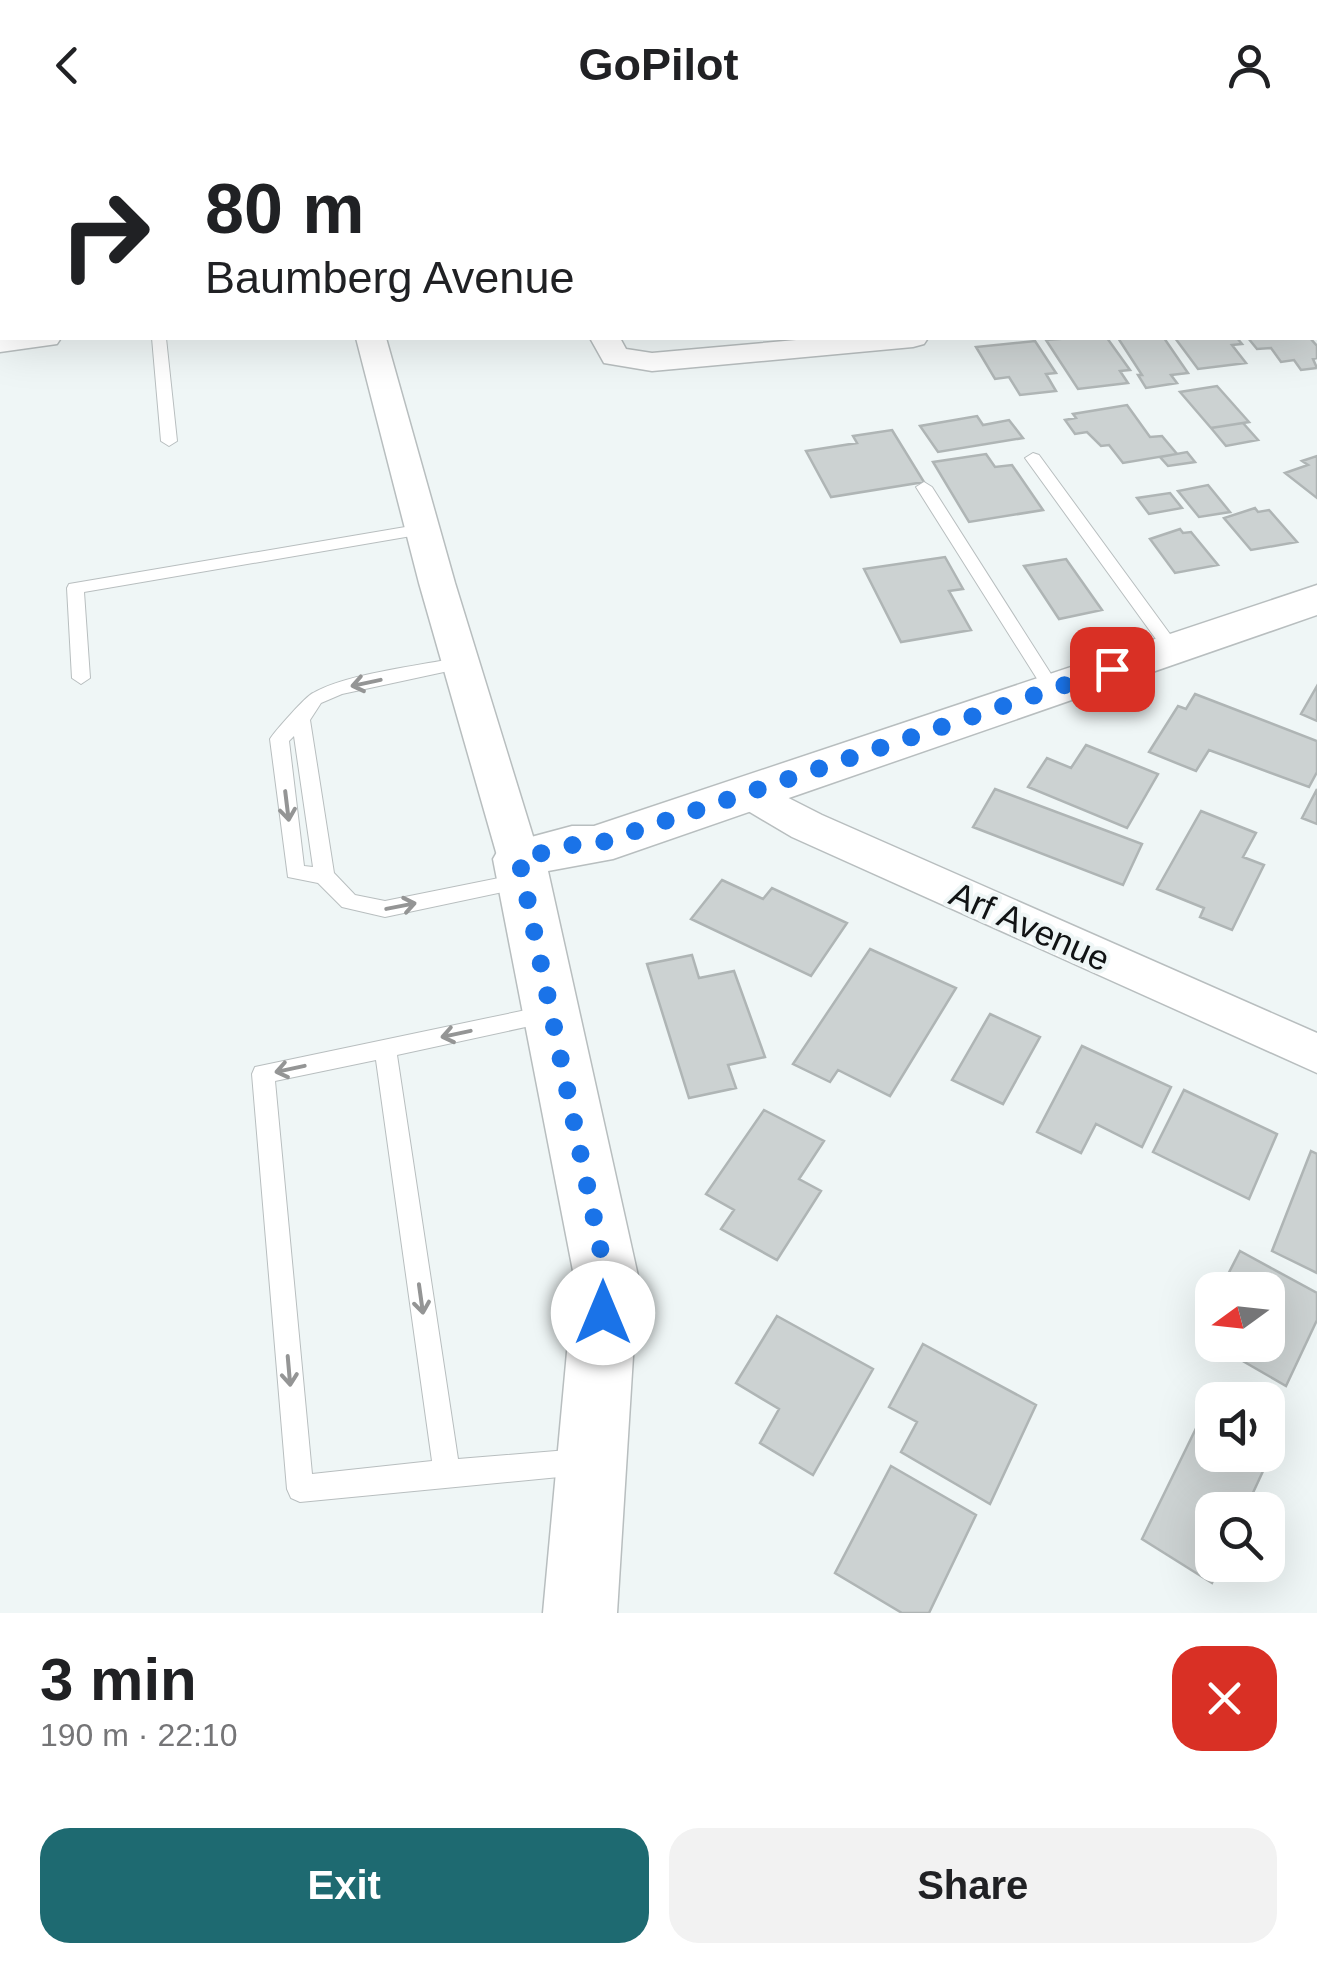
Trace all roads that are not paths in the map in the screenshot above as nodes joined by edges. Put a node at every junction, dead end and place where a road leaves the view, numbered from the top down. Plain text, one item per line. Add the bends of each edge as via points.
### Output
1 (28, 340) edge
2 (159, 340) edge
3 (372, 340) edge
4 (891, 340) edge
5 (0, 343) edge
6 (610, 347) edge
7 (169, 442) dead end
8 (1033, 458) dead end
9 (924, 487) dead end
10 (423, 529) junction
11 (1317, 600) edge
12 (1172, 649) junction
13 (461, 663) junction
14 (81, 678) dead end
15 (1052, 689) junction
16 (301, 719) junction
17 (746, 792) junction
18 (521, 870) junction
19 (324, 876) junction
20 (552, 1014) junction
21 (385, 1049) junction
22 (1317, 1054) edge
23 (591, 1460) junction
24 (446, 1473) junction
25 (580, 1613) edge

1 - 5 street
2 - 7 lane
3 - 10 street
4 - 6 street via 652,362
8 - 12 lane
9 - 15 lane
10 - 13 street
10 - 14 lane via 75,588
11 - 12 street
12 - 15 street
13 -> 16 lane via 338,689 315,699
13 - 18 street
15 - 17 street
16 - 19 lane
16 -> 19 lane via 279,739 295,872
17 - 18 street via 594,845 572,845
17 - 22 street, Arf Avenue via 807,826
19 -> 18 lane via 349,901 385,909
18 - 20 street
20 -> 21 lane
20 - 23 street via 606,1276
21 -> 24 lane
21 -> 24 lane via 263,1074 300,1488
23 - 24 lane
23 - 25 street

